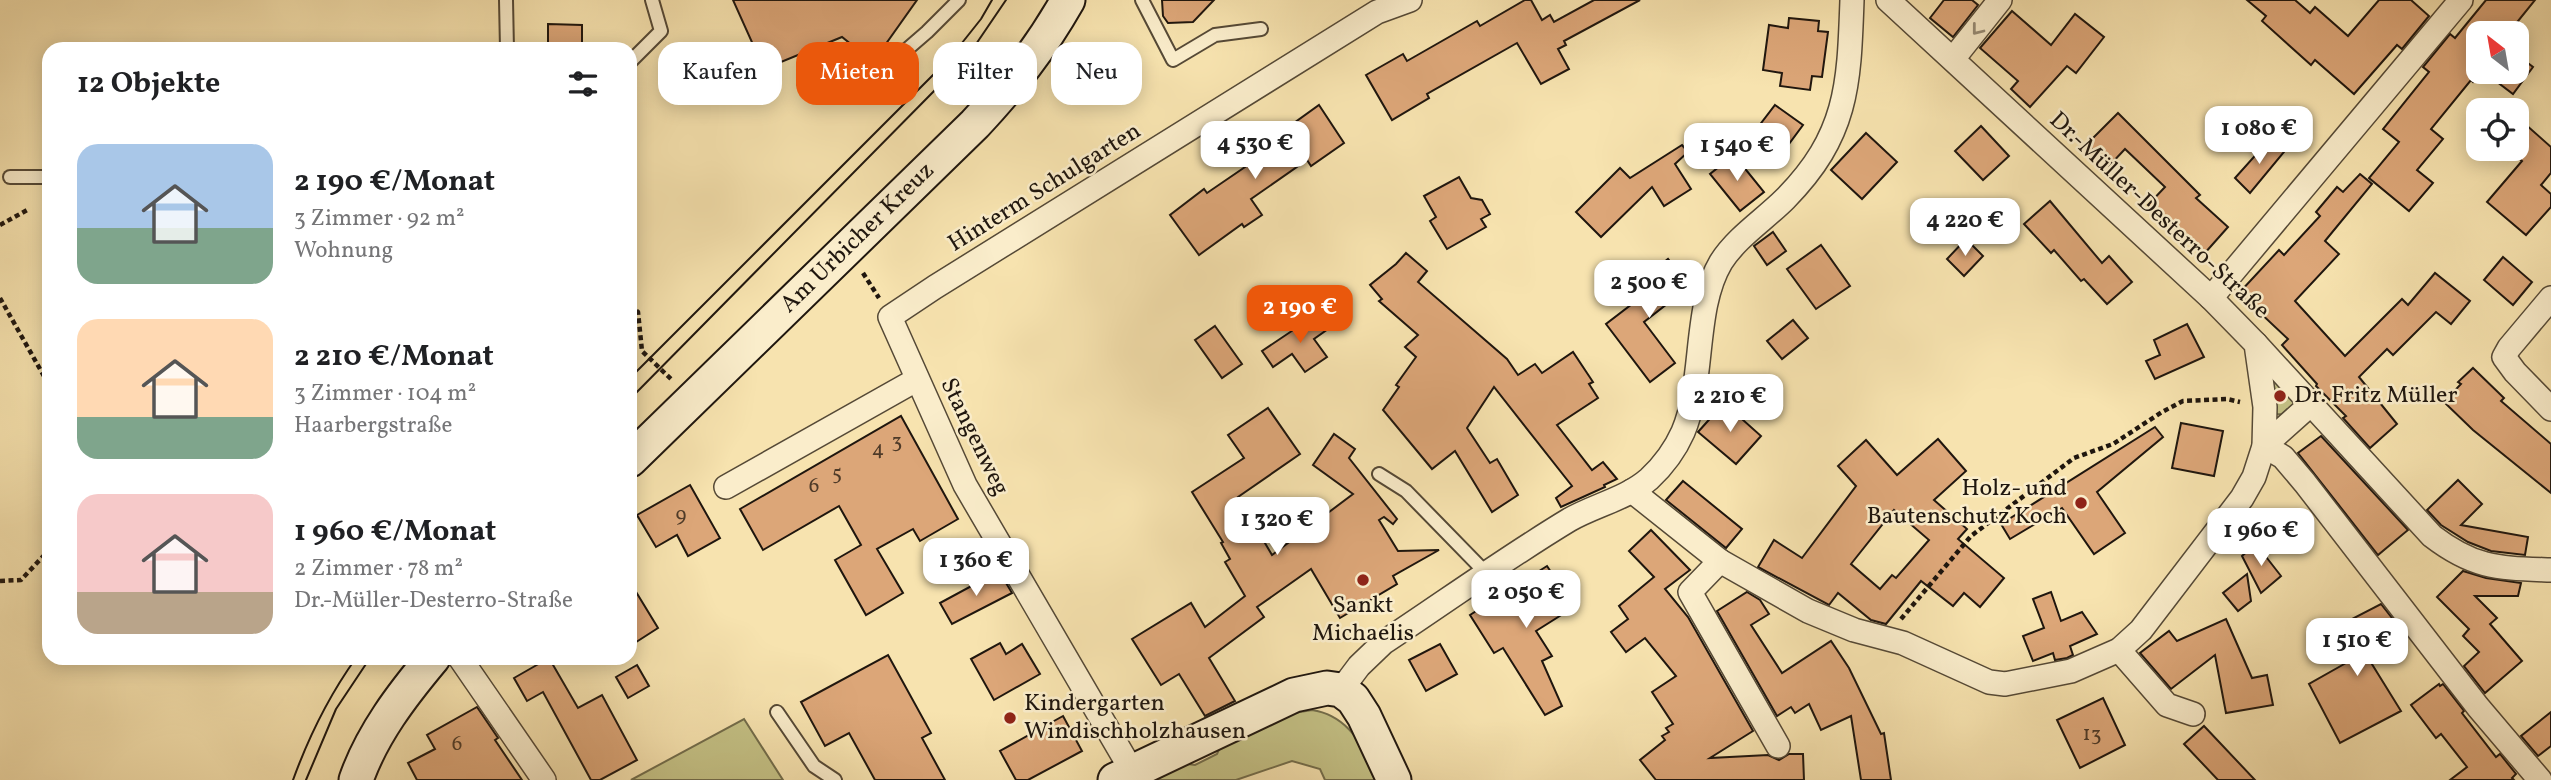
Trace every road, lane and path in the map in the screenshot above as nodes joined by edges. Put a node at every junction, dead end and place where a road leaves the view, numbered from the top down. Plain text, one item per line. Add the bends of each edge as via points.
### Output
1 (506, 0) edge
2 (652, 0) edge
3 (959, 0) edge
4 (1068, 0) edge
5 (1142, 0) edge
6 (1410, 0) edge
7 (1852, 0) edge
8 (1888, 0) edge
9 (2000, 0) edge
10 (2461, 0) edge
11 (1261, 29) dead end
12 (506, 42) edge
13 (915, 42) edge
14 (637, 55) edge
15 (1953, 59) junction
16 (10, 177) dead end
17 (42, 177) edge
18 (29, 209) dead end
19 (0, 225) edge
20 (863, 274) dead end
21 (0, 298) edge
22 (2211, 298) junction
23 (2551, 298) edge
24 (885, 308) junction
25 (637, 311) edge
26 (2256, 344) junction
27 (42, 373) edge
28 (916, 380) junction
29 (692, 400) junction
30 (2311, 404) junction
31 (2265, 407) junction
32 (2551, 409) edge
33 (2264, 446) junction
34 (637, 453) edge
35 (1379, 474) dead end
36 (726, 487) dead end
37 (1632, 491) junction
38 (42, 558) edge
39 (1720, 561) junction
40 (2551, 570) edge
41 (1487, 575) junction
42 (0, 581) edge
43 (1885, 638) junction
44 (2119, 650) junction
45 (427, 665) edge
46 (465, 665) edge
47 (1341, 691) junction
48 (777, 712) dead end
49 (2193, 714) dead end
50 (1779, 747) dead end
51 (1124, 776) edge
52 (356, 780) edge
53 (544, 780) edge
54 (835, 780) edge
55 (1394, 780) edge
56 (2540, 780) edge

1 - 12 lane
2 - 14 lane via 661,31
3 - 13 lane
4 - 29 main road, Am Urbicher Kreuz via 1014,82 983,116
5 - 11 lane via 1173,60 1215,34
6 - 24 street, Hinterm Schulgarten via 1377,12 935,286
7 - 37 street via 1844,103 1826,149 1793,191 1732,247 1721,263 1707,303 1684,430 1665,463
8 - 15 street, Dr.-Müller-Desterro-Straße
9 -> 15 street
10 - 22 street
15 - 22 street, Dr.-Müller-Desterro-Straße
16 - 17 lane
18 - 19 path
20 - 24 path
21 - 27 path
22 - 26 street, Dr.-Müller-Desterro-Straße
23 - 32 street via 2504,357
24 - 28 street, Stangenweg
25 - 29 path via 642,351
26 - 30 street
26 - 31 street, Dr.-Müller-Desterro-Straße
28 - 36 street, Stangenweg
28 - 51 street, Stangenweg via 965,485
29 - 34 main road, Am Urbicher Kreuz
30 - 33 street
30 - 40 street via 2432,536 2454,553 2482,564
31 - 33 street, Dr.-Müller-Desterro-Straße
31 - 43 path via 2227,399 2183,401 2113,444 2074,458 1971,536
33 - 44 street, Dr.-Müller-Desterro-Straße via 2242,498 2141,630
33 - 56 street via 2283,457 2305,483
35 - 41 lane via 1406,491
37 - 39 street, Dr.-Müller-Desterro-Straße
37 - 41 street via 1571,519
38 - 42 path via 21,580
39 - 43 street, Dr.-Müller-Desterro-Straße via 1808,611
39 - 50 street via 1690,592
41 - 47 street via 1383,643
43 - 44 street, Dr.-Müller-Desterro-Straße via 1989,682 2005,684 2071,671
44 - 49 street via 2167,705
45 - 52 main road via 402,695
46 - 53 street
47 - 51 main road via 1327,688 1294,695
47 - 55 main road via 1364,716
48 - 54 lane via 814,766

